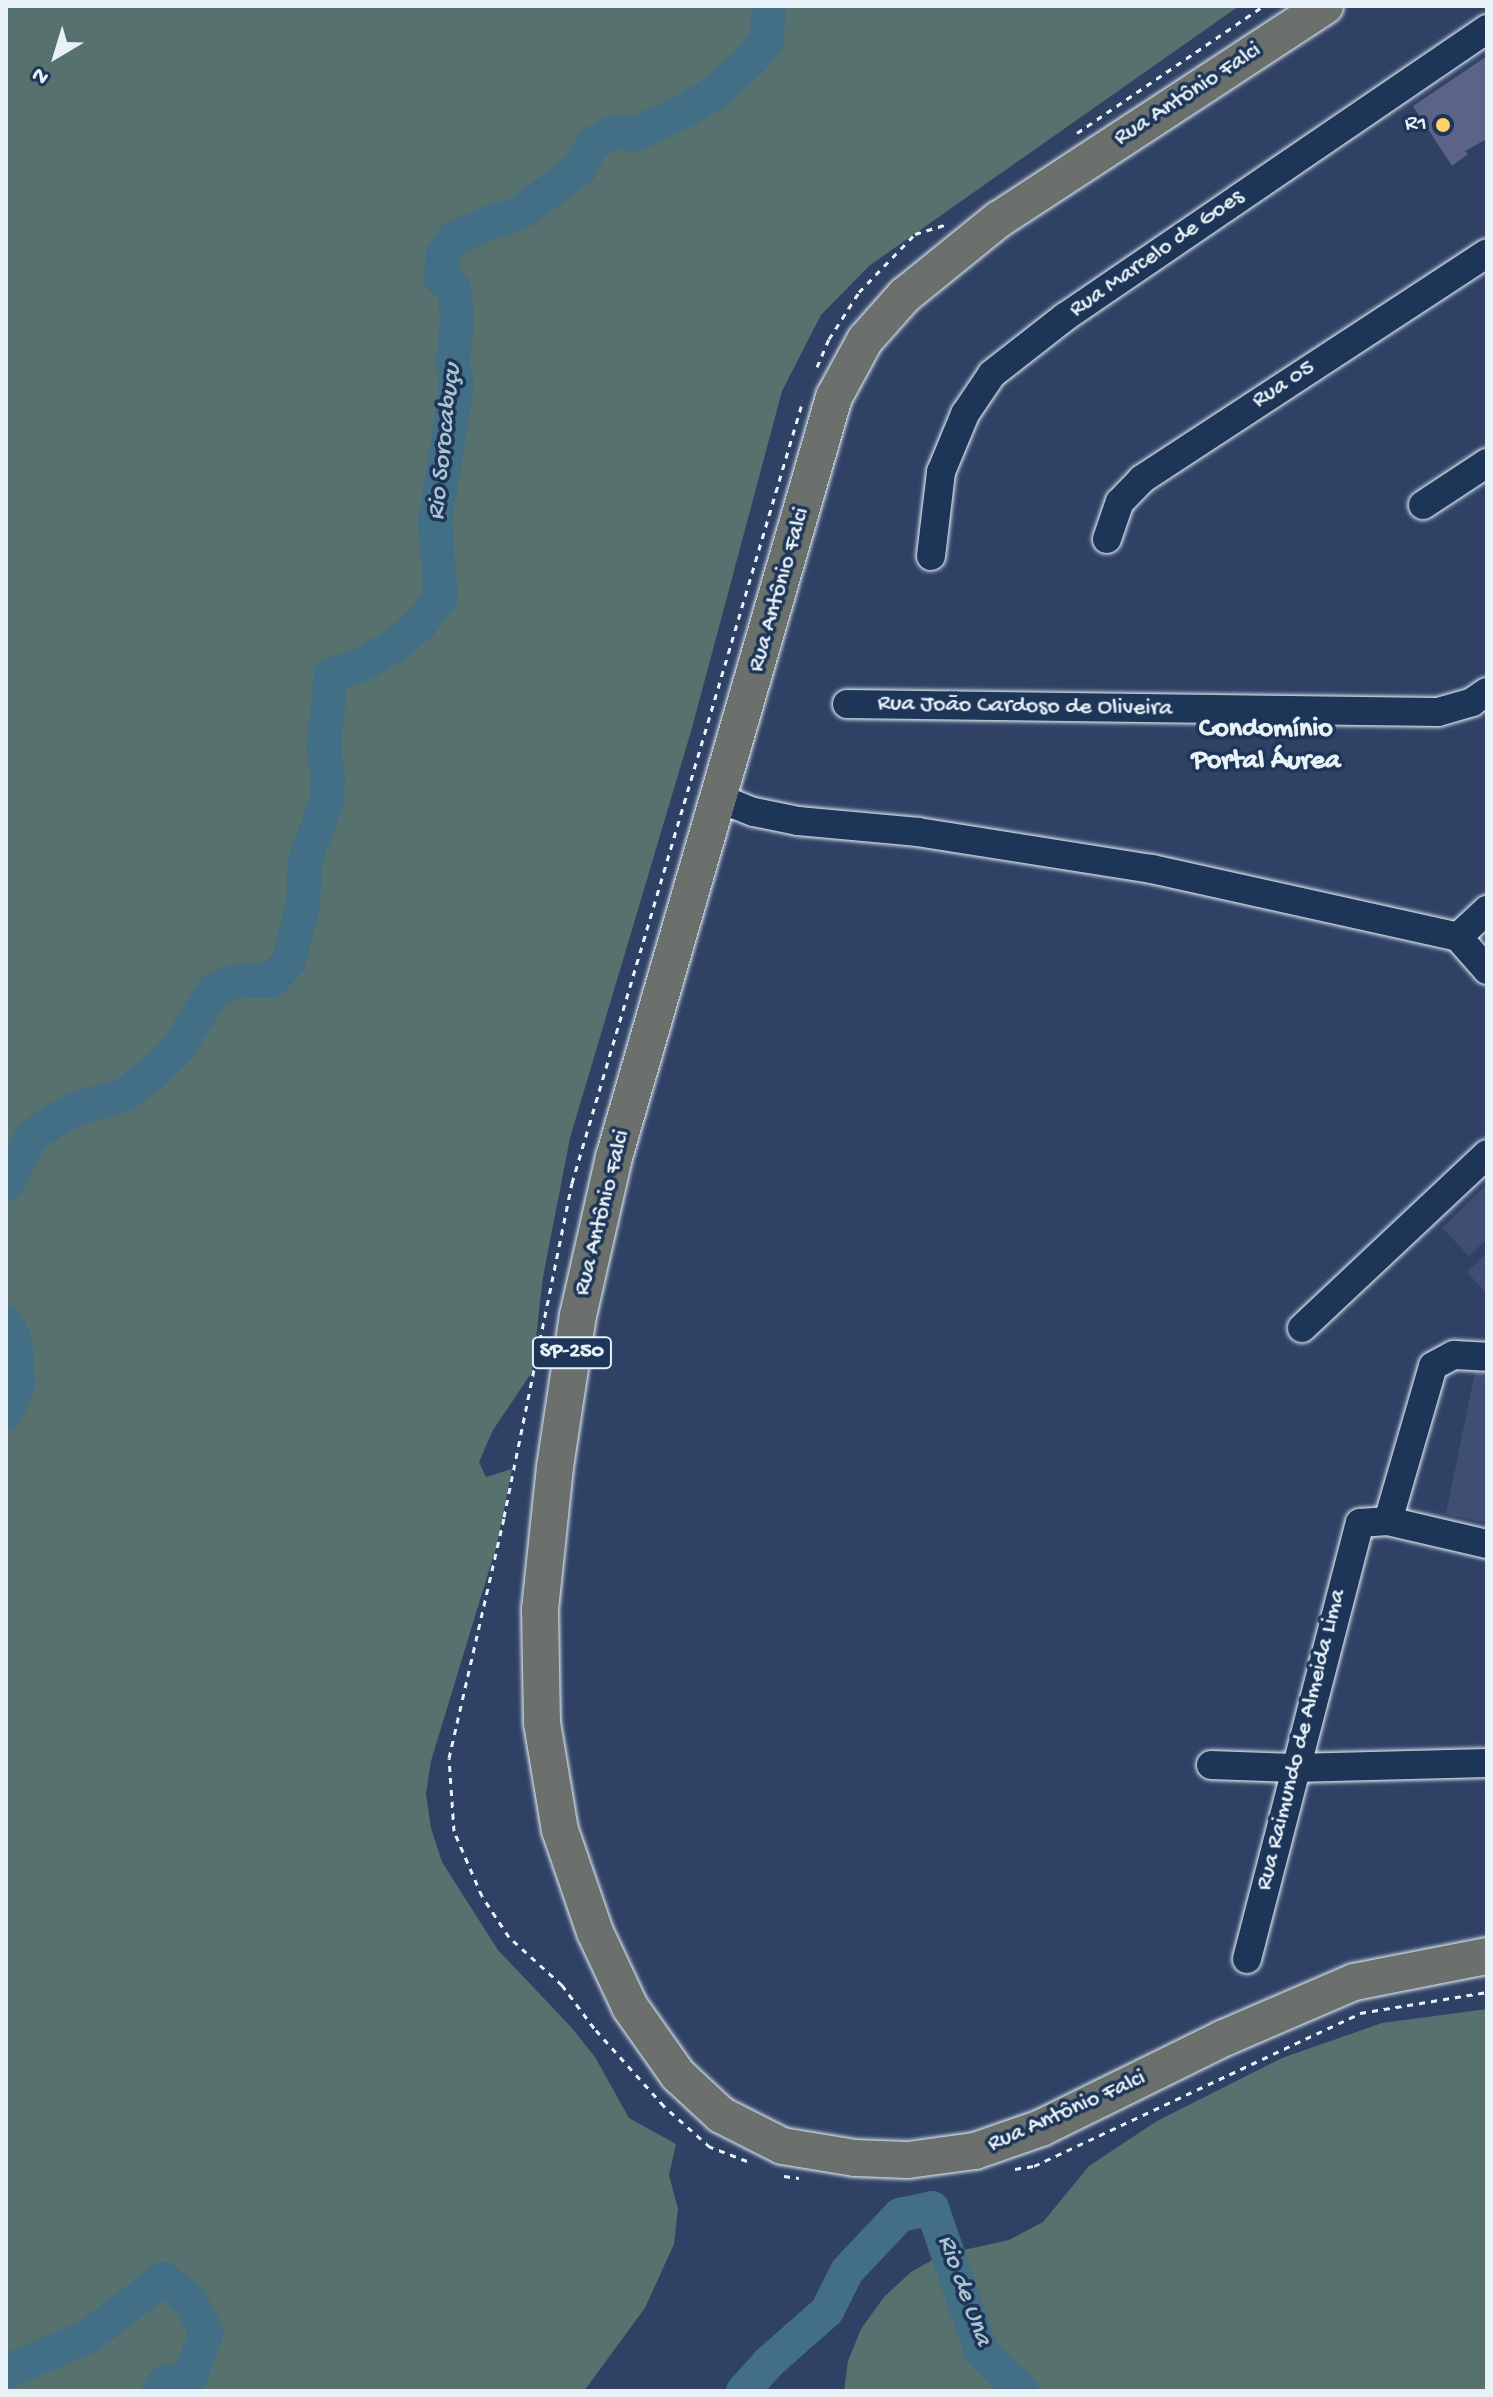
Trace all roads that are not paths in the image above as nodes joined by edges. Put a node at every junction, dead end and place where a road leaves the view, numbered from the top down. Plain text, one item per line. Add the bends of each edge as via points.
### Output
1 (1325, 6) edge
2 (1487, 29) edge
3 (1487, 253) edge
4 (1487, 463) edge
5 (1423, 505) dead end
6 (1107, 539) dead end
7 (931, 556) dead end
8 (1487, 692) edge
9 (847, 704) dead end
10 (721, 799) junction
11 (1487, 910) edge
12 (1458, 937) junction
13 (1487, 970) edge
14 (1487, 1154) edge
15 (1302, 1328) dead end
16 (1487, 1357) edge
17 (1388, 1521) junction
18 (1487, 1544) edge
19 (1487, 1763) edge
20 (1211, 1765) dead end
21 (1294, 1768) junction
22 (1487, 1956) edge
23 (1247, 1959) dead end

1 - 10 main road, Rua Antônio Falci / SP-250 via 999,219 905,295 865,340 834,397
2 - 7 street, Rua Marcelo de Goes via 1065,317 992,374 965,414 941,472
3 - 6 street, Rua 05 via 1142,479 1120,502
4 - 5 street
8 - 9 street, Rua João Cardoso de Oliveira via 1438,712
10 - 12 street via 798,821 918,832 1152,869
10 - 22 main road, Rua Antônio Falci / SP-250 via 614,1157 581,1301 540,1609 542,1723 560,1830 595,1932 630,2007 678,2075 721,2115 782,2146 908,2160 975,2151 1041,2128 1224,2038 1354,1982
11 - 12 street
12 - 13 street
14 - 15 street
16 - 17 street via 1454,1355 1433,1366
17 - 18 street
17 - 21 street, Rua Raimundo de Almeida Lima via 1360,1523
19 - 21 street
20 - 21 street
21 - 23 street, Rua Raimundo de Almeida Lima

